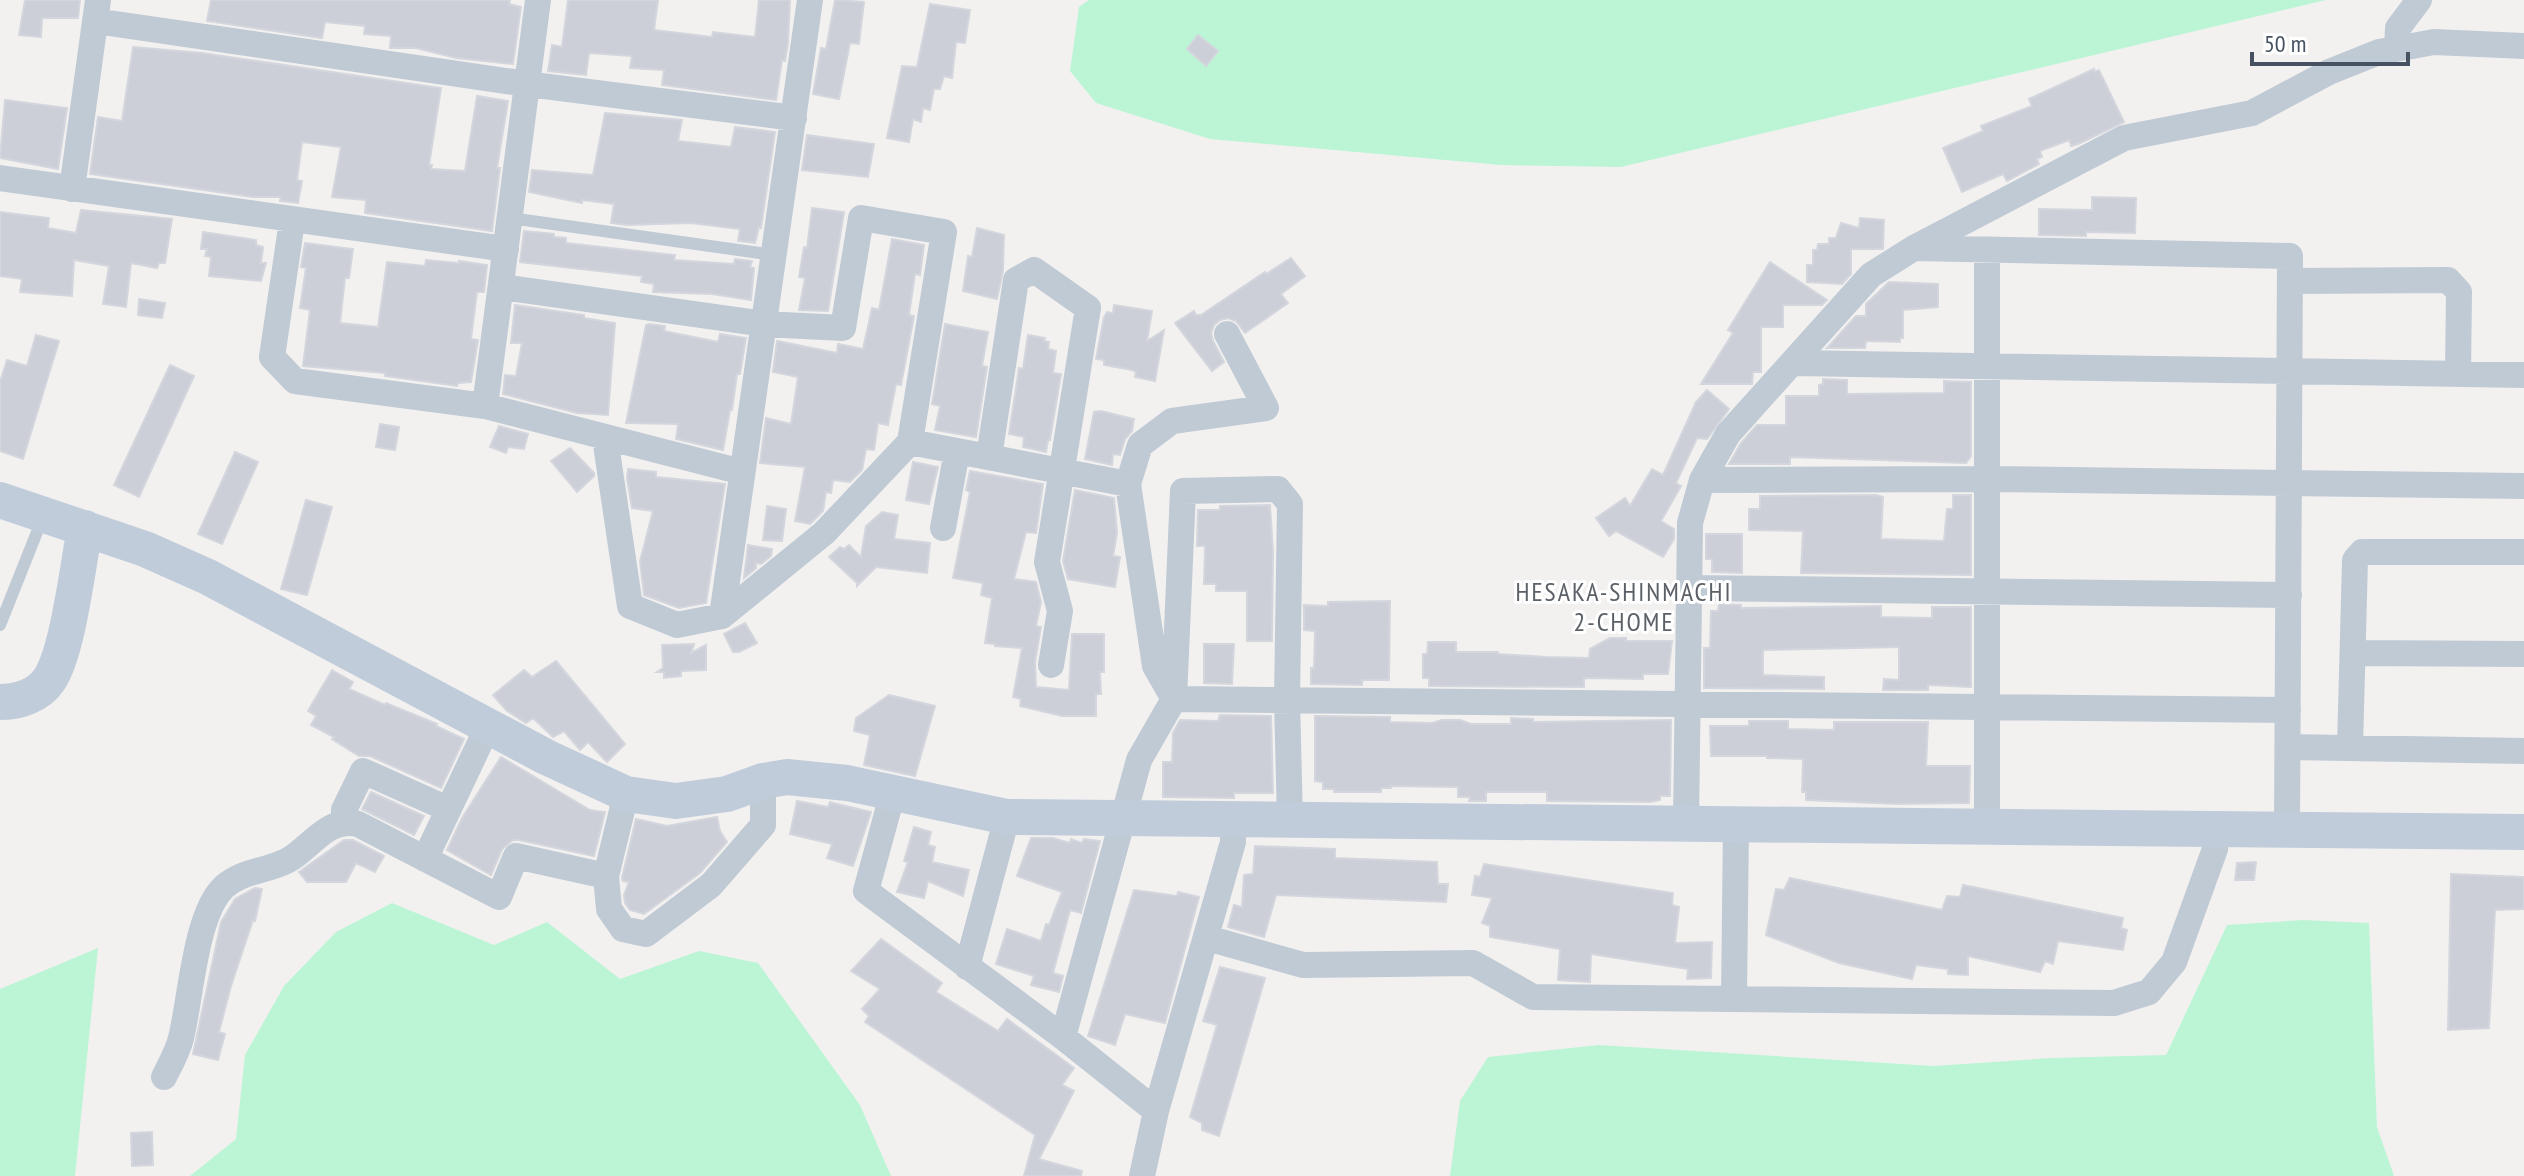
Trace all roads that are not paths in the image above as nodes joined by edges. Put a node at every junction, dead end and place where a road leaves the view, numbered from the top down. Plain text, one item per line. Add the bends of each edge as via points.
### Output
1 (538, 0) edge
2 (810, 0) edge
3 (2419, 0) edge
4 (97, 10) edge
5 (2524, 46) edge
6 (2397, 48) junction
7 (527, 84) junction
8 (794, 118) junction
9 (0, 178) edge
10 (72, 189) junction
11 (510, 218) junction
12 (292, 221) junction
13 (1914, 248) junction
14 (506, 249) junction
15 (1987, 251) junction
16 (774, 255) junction
17 (2290, 281) junction
18 (501, 287) junction
19 (764, 324) junction
20 (1227, 334) dead end
21 (1794, 363) junction
22 (1988, 365) junction
23 (2290, 372) junction
24 (2458, 374) junction
25 (2524, 375) edge
26 (485, 406) junction
27 (605, 438) junction
28 (910, 442) junction
29 (957, 451) junction
30 (989, 457) junction
31 (1062, 471) junction
32 (742, 472) junction
33 (1987, 479) junction
34 (1702, 480) junction
35 (1128, 484) junction
36 (2290, 484) junction
37 (2524, 486) edge
38 (0, 500) edge
39 (44, 514) junction
40 (85, 528) junction
41 (943, 528) dead end
42 (2524, 552) edge
43 (1689, 588) junction
44 (1986, 592) junction
45 (2289, 595) junction
46 (722, 616) junction
47 (0, 625) edge
48 (2353, 653) junction
49 (2524, 654) edge
50 (1051, 665) dead end
51 (1174, 699) junction
52 (1287, 700) junction
53 (0, 702) edge
54 (1688, 704) junction
55 (1985, 707) junction
56 (2288, 710) junction
57 (488, 726) junction
58 (2288, 747) junction
59 (2350, 747) junction
60 (2524, 751) edge
61 (763, 781) junction
62 (893, 792) junction
63 (626, 794) junction
64 (448, 809) junction
65 (1007, 817) junction
66 (1123, 818) junction
67 (1233, 820) junction
68 (344, 821) junction
69 (1290, 821) junction
70 (1686, 825) junction
71 (1736, 825) junction
72 (1987, 826) junction
73 (2217, 829) junction
74 (2287, 829) junction
75 (2524, 832) edge
76 (425, 859) junction
77 (606, 876) junction
78 (1207, 938) junction
79 (967, 967) junction
80 (1734, 997) junction
81 (1063, 1037) junction
82 (164, 1077) dead end
83 (1156, 1111) junction
84 (1142, 1176) edge

1 - 7 street
2 - 8 street
3 - 6 street via 2398,28
4 - 7 street
4 - 10 street
5 - 6 street via 2434,42
6 - 13 street via 2329,72 2252,113 2124,138
7 - 8 street
7 - 11 street
8 - 16 street
9 - 10 street
10 - 12 street
11 - 14 street
11 - 16 lane
12 - 14 street
12 - 26 street via 272,357 295,381
13 - 15 street
13 - 21 street via 1871,275
14 - 18 street
15 - 17 street via 2290,256
15 - 22 street
16 - 19 street
17 - 23 street
17 - 24 street via 2448,280 2459,292
18 - 19 street
18 - 26 street
19 - 28 street via 843,328 861,218 944,232
19 - 32 street
20 - 35 street via 1266,408 1172,421 1140,445
21 - 22 street
21 - 34 street via 1728,434
22 - 23 street
22 - 33 street
23 - 24 street
23 - 36 street
24 - 25 street
26 - 27 street
27 - 32 street
27 - 46 street via 630,606 677,625
28 - 29 street
28 - 46 street via 824,533
29 - 30 street
29 - 41 street
30 - 31 street
30 - 31 street via 1016,280 1034,270 1088,308
31 - 35 street
31 - 50 street via 1047,562 1060,611
32 - 46 street
33 - 34 street
33 - 36 street
33 - 44 street
34 - 43 street via 1690,523
35 - 51 street via 1155,666
36 - 37 street
36 - 45 street
38 - 39 street
39 - 40 street
39 - 47 lane
40 - 53 street via 60,656 49,680 34,694
40 - 57 street via 208,577
42 - 48 street via 2362,552 2355,560
43 - 44 street
43 - 54 street
44 - 45 street
44 - 55 street
45 - 56 street
48 - 49 street
48 - 59 street
51 - 52 street
51 - 52 street via 1183,491 1278,489 1290,504
51 - 66 street via 1139,760
52 - 54 street
52 - 69 street
54 - 55 street
54 - 70 street
55 - 56 street
55 - 72 street
56 - 58 street
57 - 63 street
57 - 64 street
58 - 59 street
58 - 74 street
59 - 60 street
61 - 62 street via 787,777
61 - 63 street via 727,794 676,801
61 - 77 street via 763,825 711,885 646,934 623,929 609,909
62 - 65 street
62 - 79 street via 866,891
63 - 77 street
64 - 68 street via 363,771
64 - 76 street
65 - 66 street
65 - 79 street
66 - 67 street
66 - 81 street
67 - 69 street
67 - 78 street via 1233,842
68 - 76 street
68 - 82 street via 293,858 244,873 223,888 207,914 181,1041
69 - 70 street
70 - 71 street
71 - 72 street
71 - 80 street
72 - 73 street
73 - 74 street
73 - 80 street via 2215,849 2174,962 2149,992 2114,1003
74 - 75 street
76 - 77 street via 499,897 516,856
78 - 80 street via 1303,965 1473,963 1533,997
78 - 83 street
79 - 81 street
81 - 83 street
83 - 84 street

